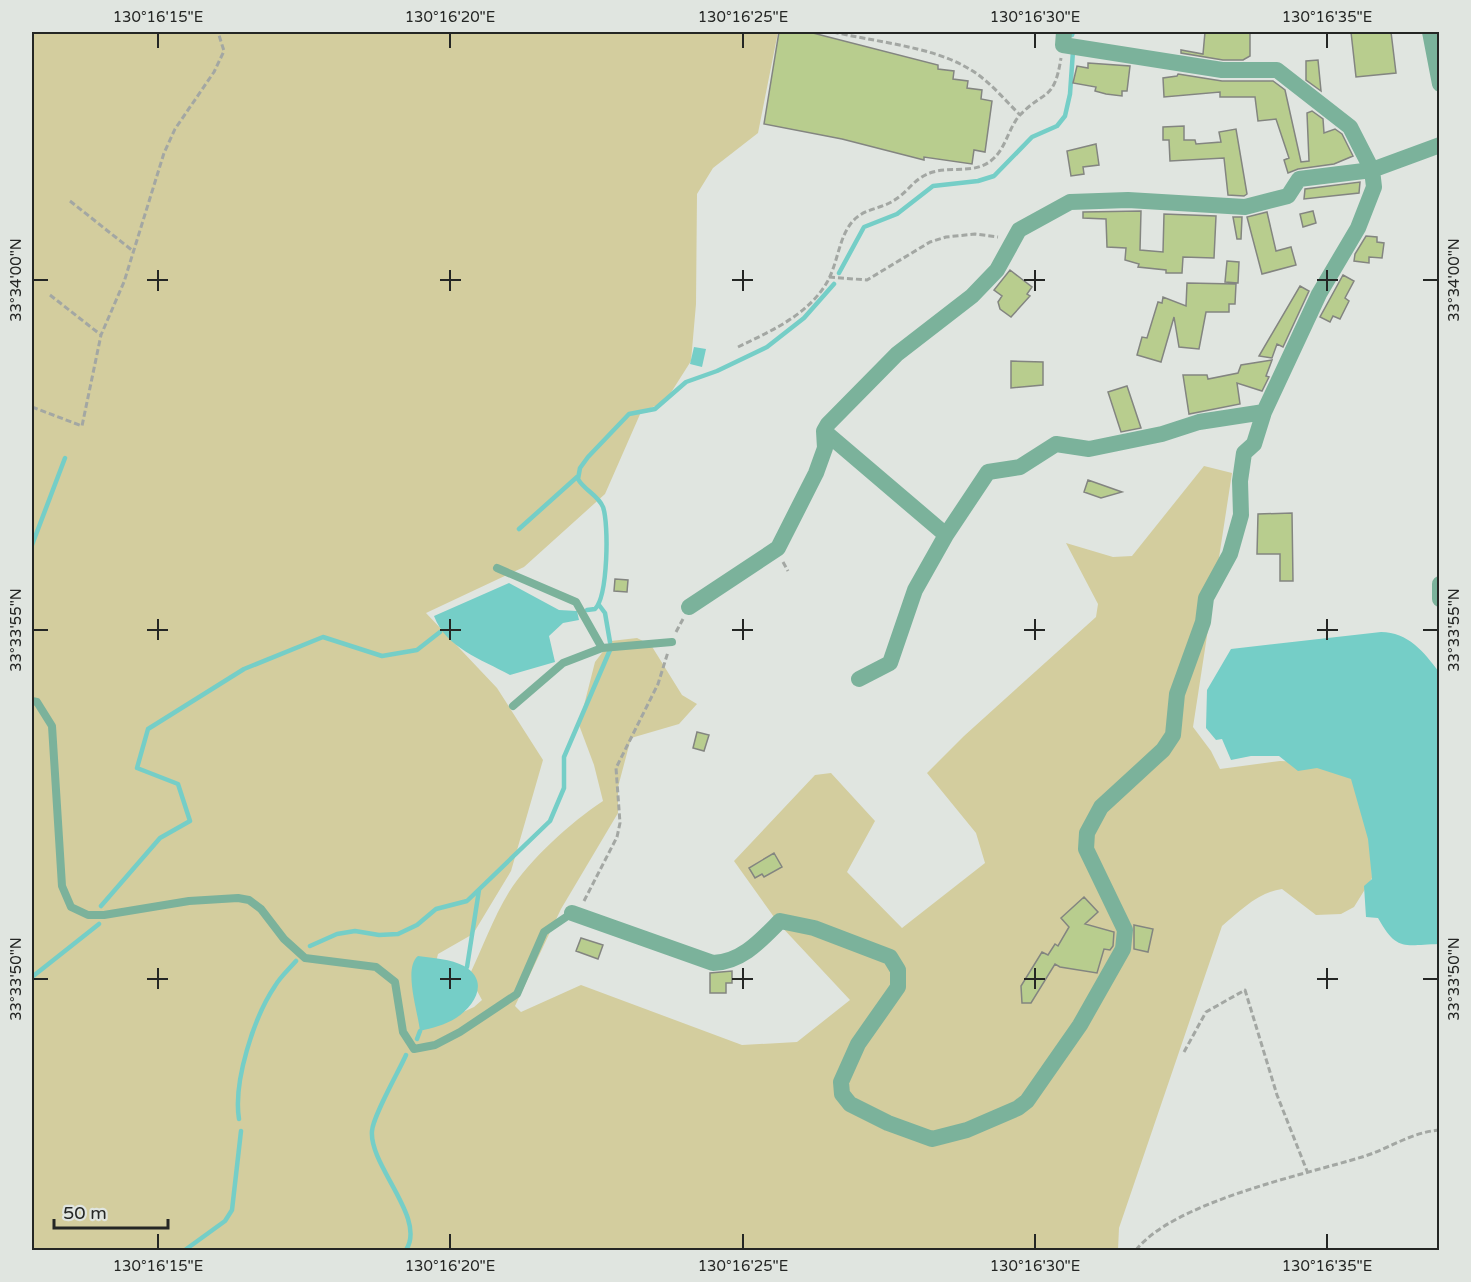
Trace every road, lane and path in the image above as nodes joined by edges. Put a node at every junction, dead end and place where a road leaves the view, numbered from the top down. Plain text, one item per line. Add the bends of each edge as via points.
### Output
1 (218, 32) edge
2 (833, 32) edge
3 (1430, 32) edge
4 (1064, 38) edge
5 (1440, 84) edge
6 (1020, 115) junction
7 (1440, 145) edge
8 (1372, 170) junction
9 (70, 201) dead end
10 (1011, 240) junction
11 (134, 251) junction
12 (829, 277) junction
13 (50, 295) dead end
14 (101, 335) junction
15 (738, 347) dead end
16 (32, 407) edge
17 (1264, 412) junction
18 (824, 431) junction
19 (945, 535) junction
20 (497, 568) dead end
21 (1440, 584) edge
22 (1440, 598) edge
23 (688, 607) joint
24 (672, 642) junction
25 (602, 648) junction
26 (859, 679) dead end
27 (32, 701) edge
28 (513, 706) dead end
29 (572, 913) junction
30 (1184, 1052) dead end
31 (1440, 1130) edge
32 (1307, 1171) junction
33 (1136, 1251) edge

1 - 11 path via 224,51 164,153
2 - 6 path via 943,57 964,66
3 - 5 street
4 - 6 path via 1058,77 1048,95
4 - 8 street via 1222,70 1277,70 1350,127
6 - 12 path via 994,158 976,169 936,171 918,178 894,201 858,216 847,227
7 - 8 street
8 - 10 street via 1299,179 1288,196 1245,207 1128,200 1070,202 1019,230
8 - 17 street via 1374,187 1358,228 1319,294
9 - 11 path
10 - 12 path via 990,235 946,237 930,242 867,280
10 - 18 street via 997,270 972,296 897,354
11 - 14 path
12 - 15 path via 806,309
13 - 14 path
14 - 16 path via 82,426
17 - 19 street via 1198,422 1089,449 1056,444 1020,467 988,472
17 - 29 street via 1254,444 1244,453 1241,515 1230,554 1206,598 1203,622 1177,694 1173,735 1163,750 1101,807 1087,833 1086,849 1125,930 1123,949 1073,1035 1018,1108 967,1130 932,1139 850,1104 842,1094 841,1082 858,1044 898,987 898,970 890,957 814,928 780,921 747,952 727,962 713,963
18 - 19 street
18 - 23 street via 825,448 816,473 778,548
19 - 26 street via 915,590 890,663
20 - 25 lane via 576,602
21 - 22 street
23 - 24 path
24 - 25 lane
24 - 29 path via 658,684 616,768 620,823 617,837 584,901
25 - 28 lane via 563,663
27 - 29 lane via 37,702 52,726 62,886 71,907 88,915 104,915 189,901 249,900 305,958 376,967 395,981 403,1032 414,1049 435,1045 460,1032 517,994 544,932
30 - 32 path via 1206,1012 1245,990 1277,1095
31 - 32 path via 1421,1131 1364,1156
32 - 33 path via 1178,1217

